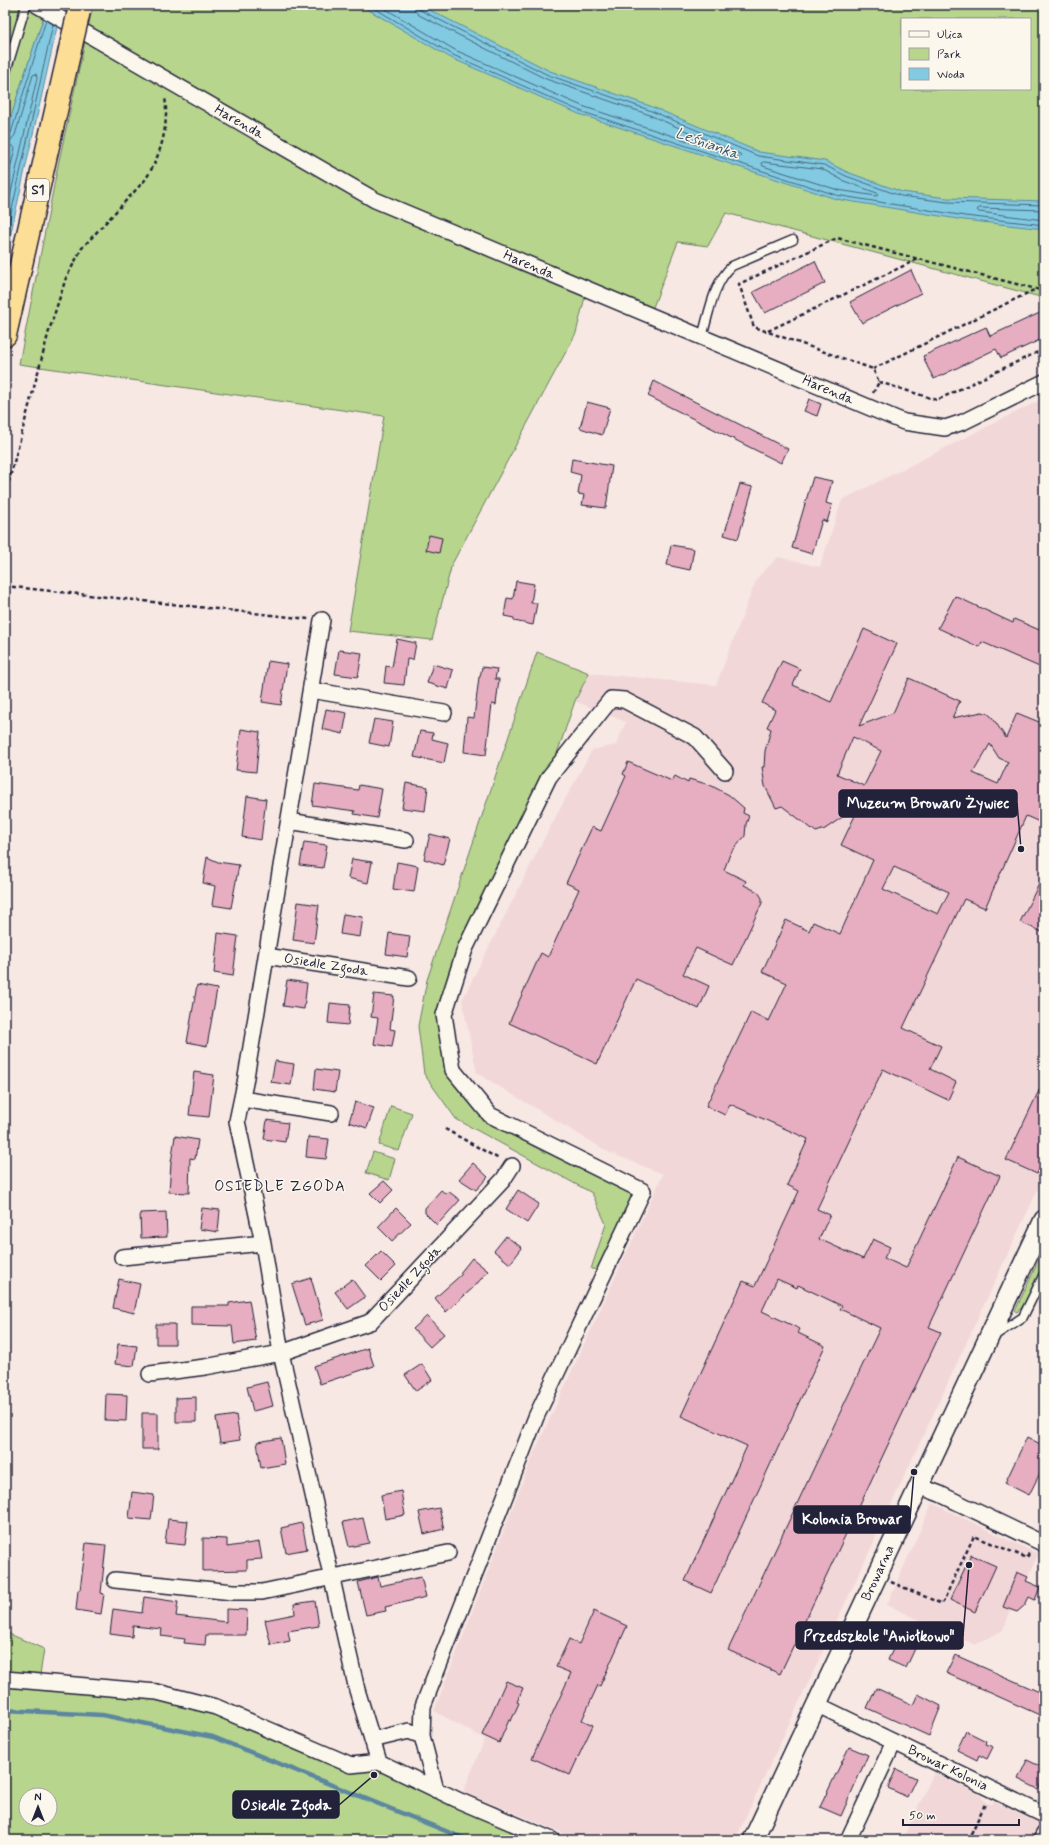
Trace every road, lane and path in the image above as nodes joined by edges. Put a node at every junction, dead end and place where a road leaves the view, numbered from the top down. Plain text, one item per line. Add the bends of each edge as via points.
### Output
1 (26, 5) edge
2 (37, 5) edge
3 (80, 8) edge
4 (154, 73) junction
5 (5, 75) edge
6 (792, 240) dead end
7 (919, 258) junction
8 (1036, 289) junction
9 (1044, 291) edge
10 (768, 331) junction
11 (5, 335) edge
12 (702, 337) junction
13 (1044, 349) edge
14 (873, 369) junction
15 (879, 382) junction
16 (1044, 382) edge
17 (872, 396) dead end
18 (5, 496) edge
19 (5, 586) edge
20 (322, 620) joint
21 (311, 690) junction
22 (444, 714) dead end
23 (725, 772) dead end
24 (289, 821) junction
25 (406, 840) dead end
26 (266, 956) junction
27 (409, 978) dead end
28 (242, 1099) junction
29 (331, 1112) dead end
30 (445, 1128) dead end
31 (512, 1166) joint
32 (1044, 1220) edge
33 (263, 1243) junction
34 (122, 1257) dead end
35 (1044, 1274) edge
36 (988, 1339) junction
37 (282, 1353) junction
38 (150, 1374) dead end
39 (918, 1486) junction
40 (1044, 1544) edge
41 (1030, 1550) dead end
42 (448, 1553) dead end
43 (333, 1577) junction
44 (115, 1580) dead end
45 (887, 1580) dead end
46 (5, 1679) edge
47 (816, 1704) junction
48 (422, 1736) junction
49 (372, 1740) junction
50 (894, 1742) junction
51 (378, 1762) junction
52 (436, 1790) junction
53 (989, 1797) dead end
54 (1044, 1815) edge
55 (1044, 1834) edge
56 (552, 1840) edge
57 (753, 1840) edge
58 (848, 1840) edge
59 (968, 1840) edge
60 (1041, 1840) edge

1 - 5 lane
2 - 4 street, Harenda
3 - 11 highway, S1, bridge
4 - 12 street, Harenda via 375,200
4 - 18 path via 164,90 166,109 159,154 145,180 82,248 66,278 49,331
6 - 12 lane via 732,266 724,273
7 - 8 path
7 - 10 path
7 - 10 path via 837,238 739,284 754,326
8 - 9 path
8 - 14 path
10 - 14 path
12 - 16 street, Harenda via 904,422 945,428 963,422
13 - 15 path via 937,400
14 - 15 path
15 - 17 path
19 - 20 path
20 - 21 street, Osiedle Zgoda
21 - 22 street
21 - 24 street, Osiedle Zgoda
23 - 48 street via 695,737 624,700 611,699 549,777 465,949 444,1015 453,1070 490,1115 643,1191 536,1417 423,1706
24 - 25 street
24 - 26 street, Osiedle Zgoda
26 - 27 street, Osiedle Zgoda
26 - 28 street, Osiedle Zgoda
28 - 29 street
28 - 33 street, Osiedle Zgoda via 237,1120
30 - 31 path
31 - 37 street, Osiedle Zgoda via 502,1180 370,1322
32 - 36 street, Browarna
33 - 34 street
33 - 37 street, Osiedle Zgoda
35 - 36 lane via 1024,1317
36 - 39 street, Browarna
37 - 38 street, Osiedle Zgoda via 205,1368
37 - 43 street, Osiedle Zgoda
39 - 40 street
39 - 47 street, Browarna
41 - 45 path via 1027,1558 974,1536 942,1604
42 - 43 street
43 - 44 street via 262,1592 233,1592
43 - 49 street, Osiedle Zgoda via 357,1690
46 - 51 street via 158,1692 216,1707 351,1764
47 - 50 street, Browar Kolonia
47 - 57 street, Browarna
48 - 49 street via 409,1731
48 - 52 street
49 - 51 street, Osiedle Zgoda
50 - 54 street, Browar Kolonia
50 - 58 street, Browar Kolonia
51 - 52 street
52 - 56 street
53 - 59 path
55 - 60 street

